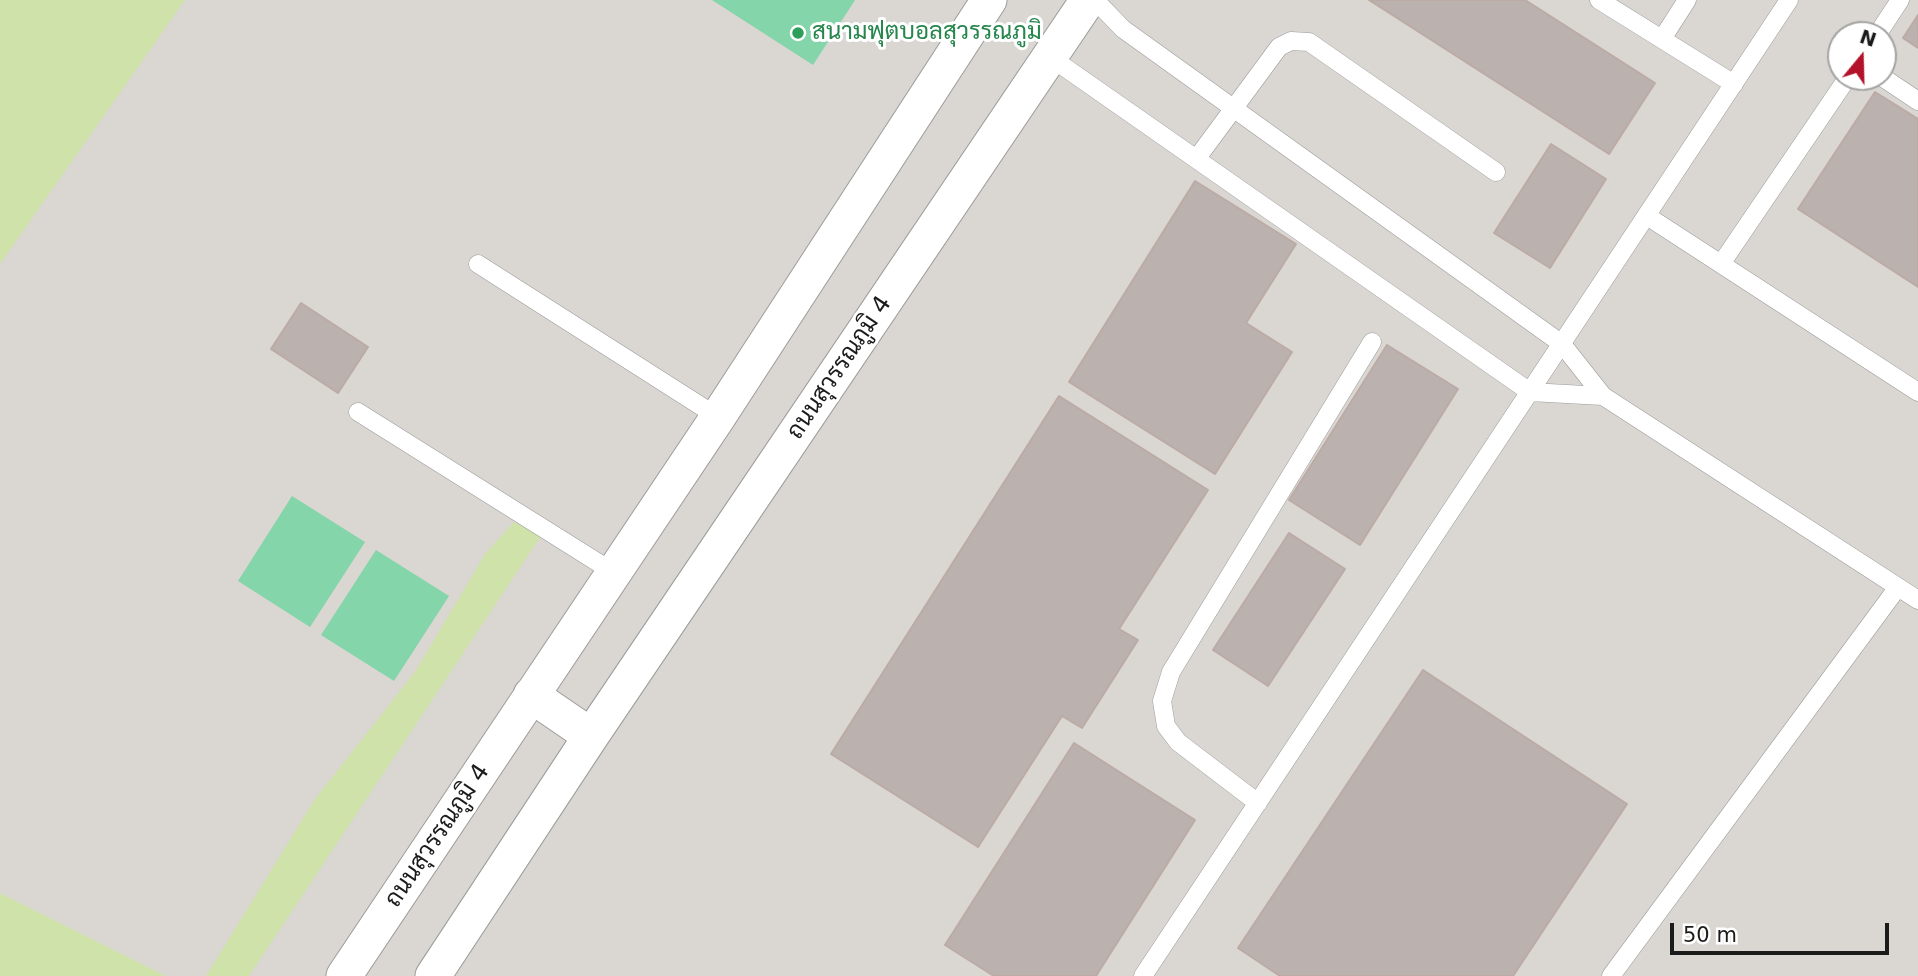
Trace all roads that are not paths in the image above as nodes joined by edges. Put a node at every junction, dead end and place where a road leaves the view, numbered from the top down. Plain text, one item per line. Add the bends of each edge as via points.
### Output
1 (989, 0) edge
2 (1088, 0) edge
3 (1095, 0) edge
4 (1599, 0) edge
5 (1687, 0) edge
6 (1788, 0) edge
7 (1900, 0) edge
8 (1886, 21) edge
9 (1662, 39) junction
10 (1050, 57) junction
11 (1734, 84) junction
12 (1897, 87) edge
13 (1839, 91) edge
14 (1918, 101) edge
15 (1234, 109) junction
16 (1197, 158) junction
17 (1496, 172) dead end
18 (1647, 216) junction
19 (478, 264) dead end
20 (1721, 264) junction
21 (1373, 342) dead end
22 (1562, 344) junction
23 (1530, 392) junction
24 (1918, 392) edge
25 (1603, 396) junction
26 (358, 412) dead end
27 (718, 416) junction
28 (614, 572) junction
29 (1898, 587) junction
30 (1918, 600) edge
31 (531, 695) junction
32 (592, 736) junction
33 (1258, 803) junction
34 (344, 976) edge
35 (433, 976) edge
36 (1143, 976) edge
37 (1611, 976) edge

1 - 27 street, ถนนสุวรรณภูมิ 4
2 - 10 street, ถนนสุวรรณภูมิ 4
3 - 15 lane via 1123,29
4 - 9 lane
5 - 9 lane
6 - 11 lane
7 - 8 lane
9 - 11 lane
10 - 16 lane
10 - 32 street, ถนนสุวรรณภูมิ 4
11 - 18 lane
12 - 14 lane
13 - 20 lane
15 - 16 lane
15 - 17 lane via 1279,47 1291,41 1309,43
15 - 22 lane
16 - 23 lane
18 - 20 lane
18 - 22 lane
19 - 27 lane
20 - 24 lane
21 - 33 lane via 1171,672 1162,701 1166,726 1178,742
22 - 23 lane
22 - 25 lane
23 - 25 lane
23 - 33 lane
25 - 29 lane
26 - 28 lane
27 - 28 street, ถนนสุวรรณภูมิ 4
28 - 31 street, ถนนสุวรรณภูมิ 4
29 - 30 lane
29 - 37 lane
31 - 32 street
31 - 34 street, ถนนสุวรรณภูมิ 4
32 - 35 street, ถนนสุวรรณภูมิ 4
33 - 36 lane

